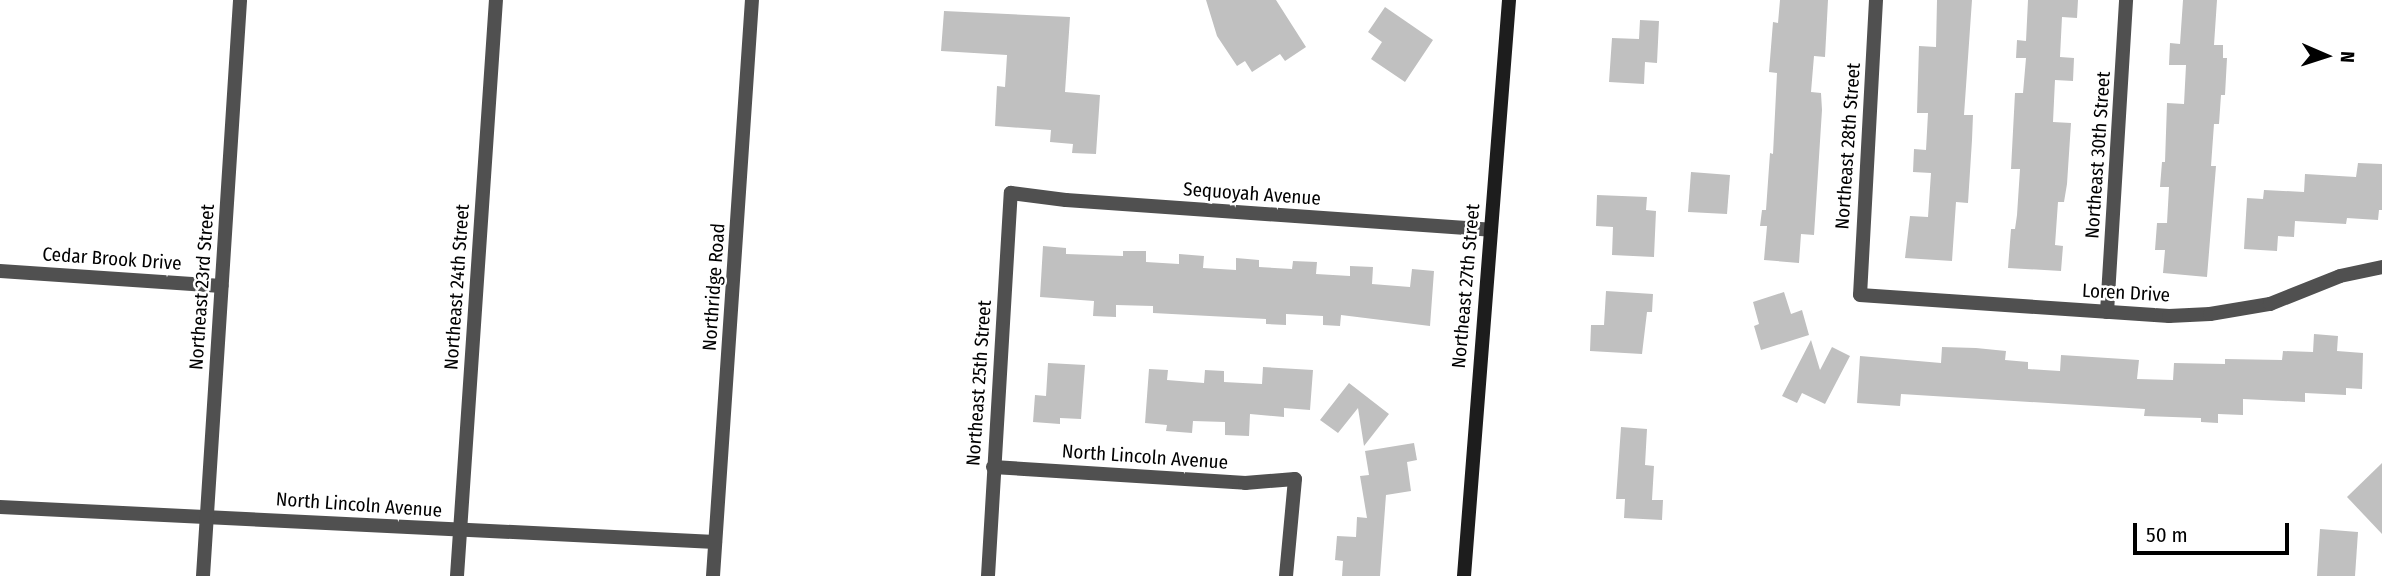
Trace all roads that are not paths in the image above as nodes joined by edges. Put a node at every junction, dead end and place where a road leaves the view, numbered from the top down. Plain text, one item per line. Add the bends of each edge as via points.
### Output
1 (240, 0) edge
2 (496, 0) edge
3 (752, 0) edge
4 (1509, 0) edge
5 (1876, 0) edge
6 (2126, 0) edge
7 (1011, 193) joint
8 (1491, 230) junction
9 (2382, 267) edge
10 (0, 271) edge
11 (221, 286) junction
12 (1860, 295) joint
13 (2107, 312) junction
14 (993, 467) junction
15 (0, 507) edge
16 (207, 518) junction
17 (459, 531) junction
18 (715, 542) junction
19 (203, 576) edge
20 (457, 576) edge
21 (713, 576) edge
22 (988, 576) edge
23 (1286, 576) edge
24 (1464, 576) edge

1 - 11 street, Northeast 23rd Street
2 - 17 street, Northeast 24th Street
3 - 18 street, Northridge Road
4 - 8 street, Northeast 27th Street
5 - 12 street, Northeast 28th Street
6 - 13 street, Northeast 30th Street
7 - 8 street, Sequoyah Avenue
7 - 14 street, Northeast 25th Street
8 - 24 street, Northeast 27th Street
9 - 13 street, Loren Drive via 2340,276 2248,309 2169,316
10 - 11 street, Cedar Brook Drive
11 - 16 street, Northeast 23rd Street
12 - 13 street, Loren Drive
14 - 22 street, Northeast 25th Street
14 - 23 street, North Lincoln Avenue via 1245,482 1295,479
15 - 16 street, North Lincoln Avenue
16 - 17 street, North Lincoln Avenue
16 - 19 street, Northeast 23rd Street
17 - 18 street, North Lincoln Avenue
17 - 20 street, Northeast 24th Street
18 - 21 street, Northridge Road

